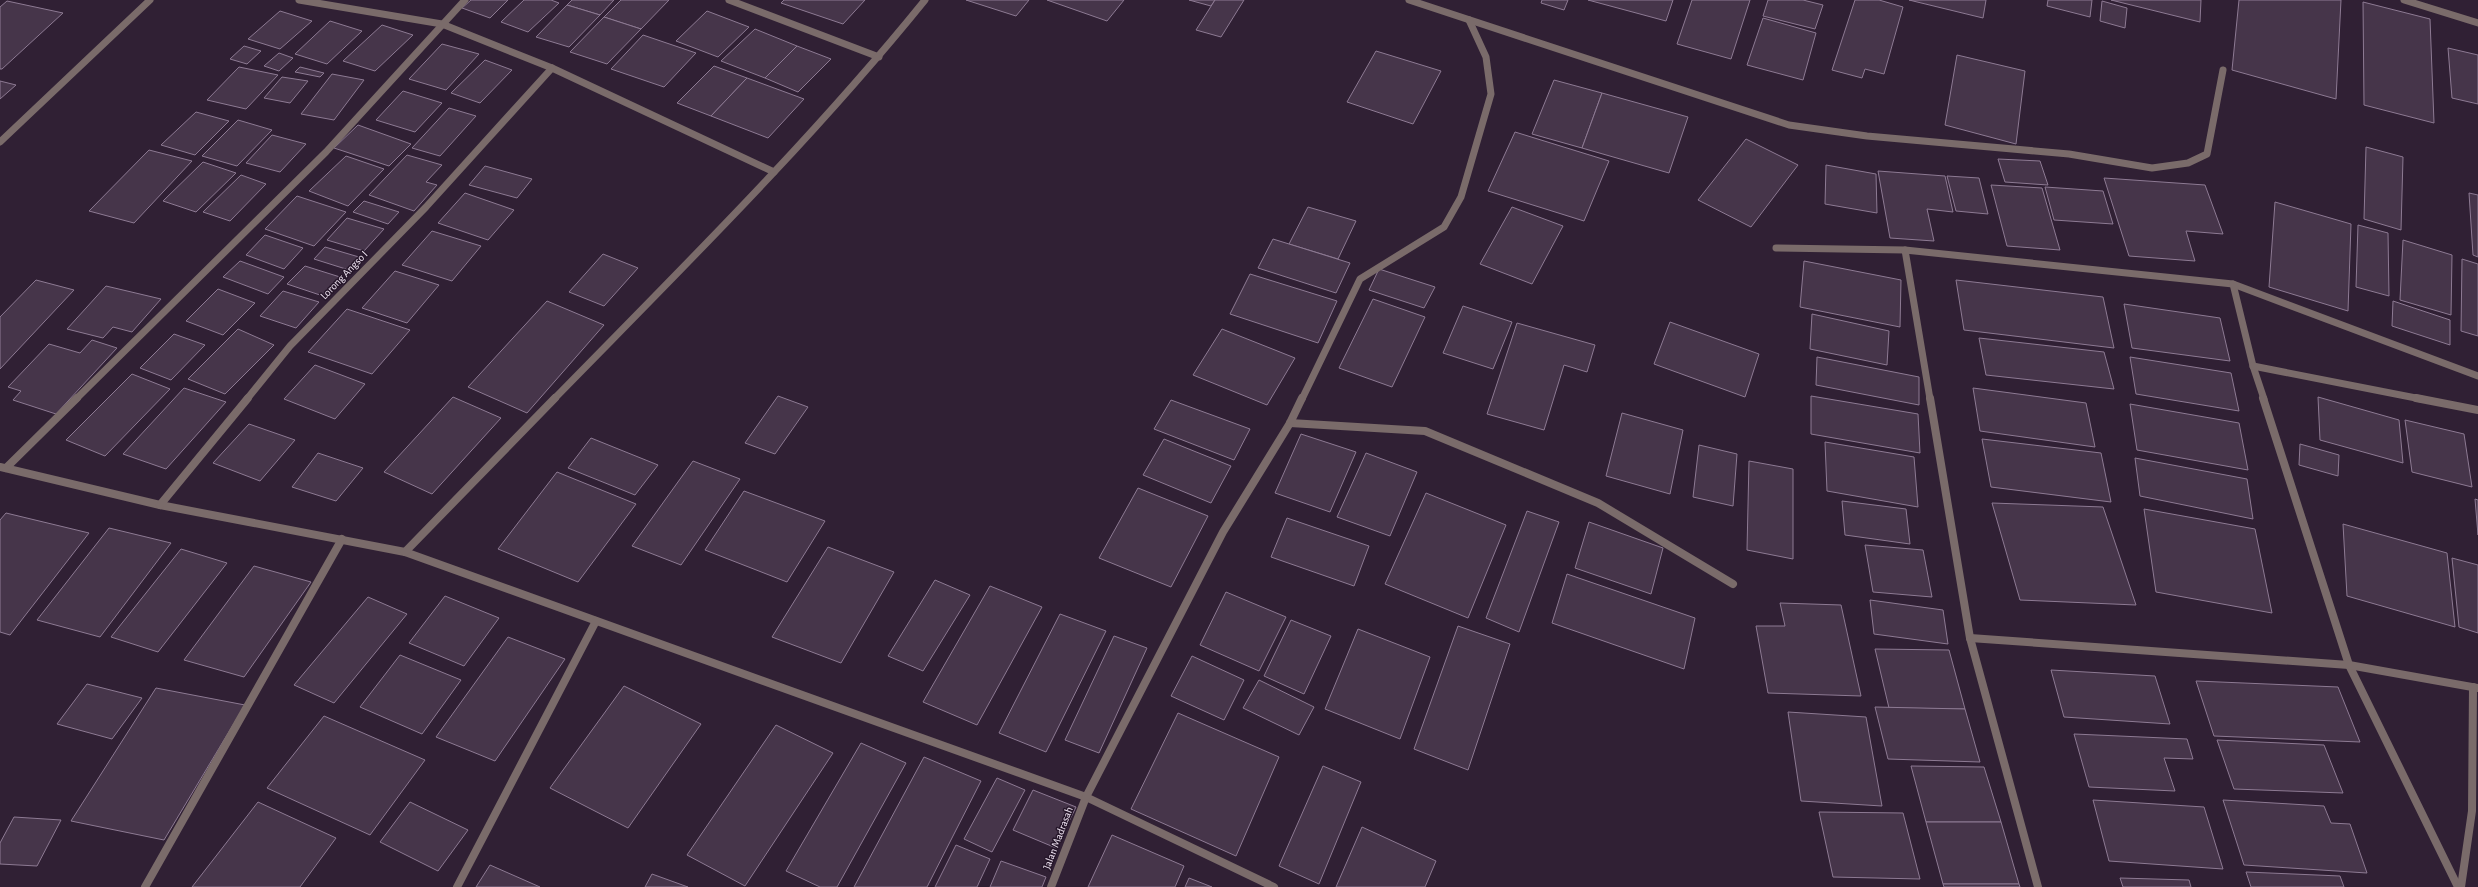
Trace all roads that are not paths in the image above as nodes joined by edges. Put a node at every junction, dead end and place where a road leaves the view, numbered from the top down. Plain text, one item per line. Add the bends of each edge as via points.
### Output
1 (150, 0) edge
2 (299, 0) edge
3 (465, 0) edge
4 (729, 0) edge
5 (925, 0) edge
6 (1409, 0) edge
7 (2404, 0) edge
8 (1469, 20) junction
9 (2478, 23) edge
10 (442, 24) junction
11 (879, 57) junction
12 (552, 68) junction
13 (2223, 70) dead end
14 (0, 142) edge
15 (774, 172) junction
16 (1776, 248) dead end
17 (1905, 250) junction
18 (2233, 284) junction
19 (2253, 366) junction
20 (2478, 376) edge
21 (2478, 410) edge
22 (1290, 423) junction
23 (3, 468) edge
24 (160, 505) junction
25 (342, 539) junction
26 (405, 552) junction
27 (1733, 584) dead end
28 (596, 621) junction
29 (1970, 638) junction
30 (2349, 665) junction
31 (2475, 688) edge
32 (1086, 797) junction
33 (145, 887) edge
34 (457, 887) edge
35 (1051, 887) edge
36 (1274, 887) edge
37 (2038, 887) edge
38 (2458, 887) edge
39 (2461, 887) edge

1 - 14 street
2 - 10 street
3 - 10 street
4 - 11 street
5 - 11 street
6 - 8 street
7 - 9 street
8 - 13 street via 1789,125 1867,136 2069,154 2152,168 2188,162 2207,154
8 - 22 street, Jalan Madrasah via 1486,57 1491,94 1461,197 1444,227 1360,279
10 - 12 street
10 - 23 street via 326,152
11 - 15 street
12 - 15 street
12 - 24 street, Lorong Angso I via 426,207 290,346
15 - 26 street
16 - 17 street
17 - 18 street
17 - 29 street
18 - 19 street
18 - 20 street
19 - 21 street
19 - 30 street
22 - 27 street via 1424,430 1598,503
22 - 32 street, Jalan Madrasah via 1223,532
23 - 24 street
24 - 25 street
25 - 26 street
25 - 33 street
26 - 28 street
28 - 32 street
28 - 34 street
29 - 30 street
29 - 37 street
30 - 31 street
30 - 38 street
31 - 39 street via 2472,811
32 - 35 street, Jalan Madrasah
32 - 36 street

